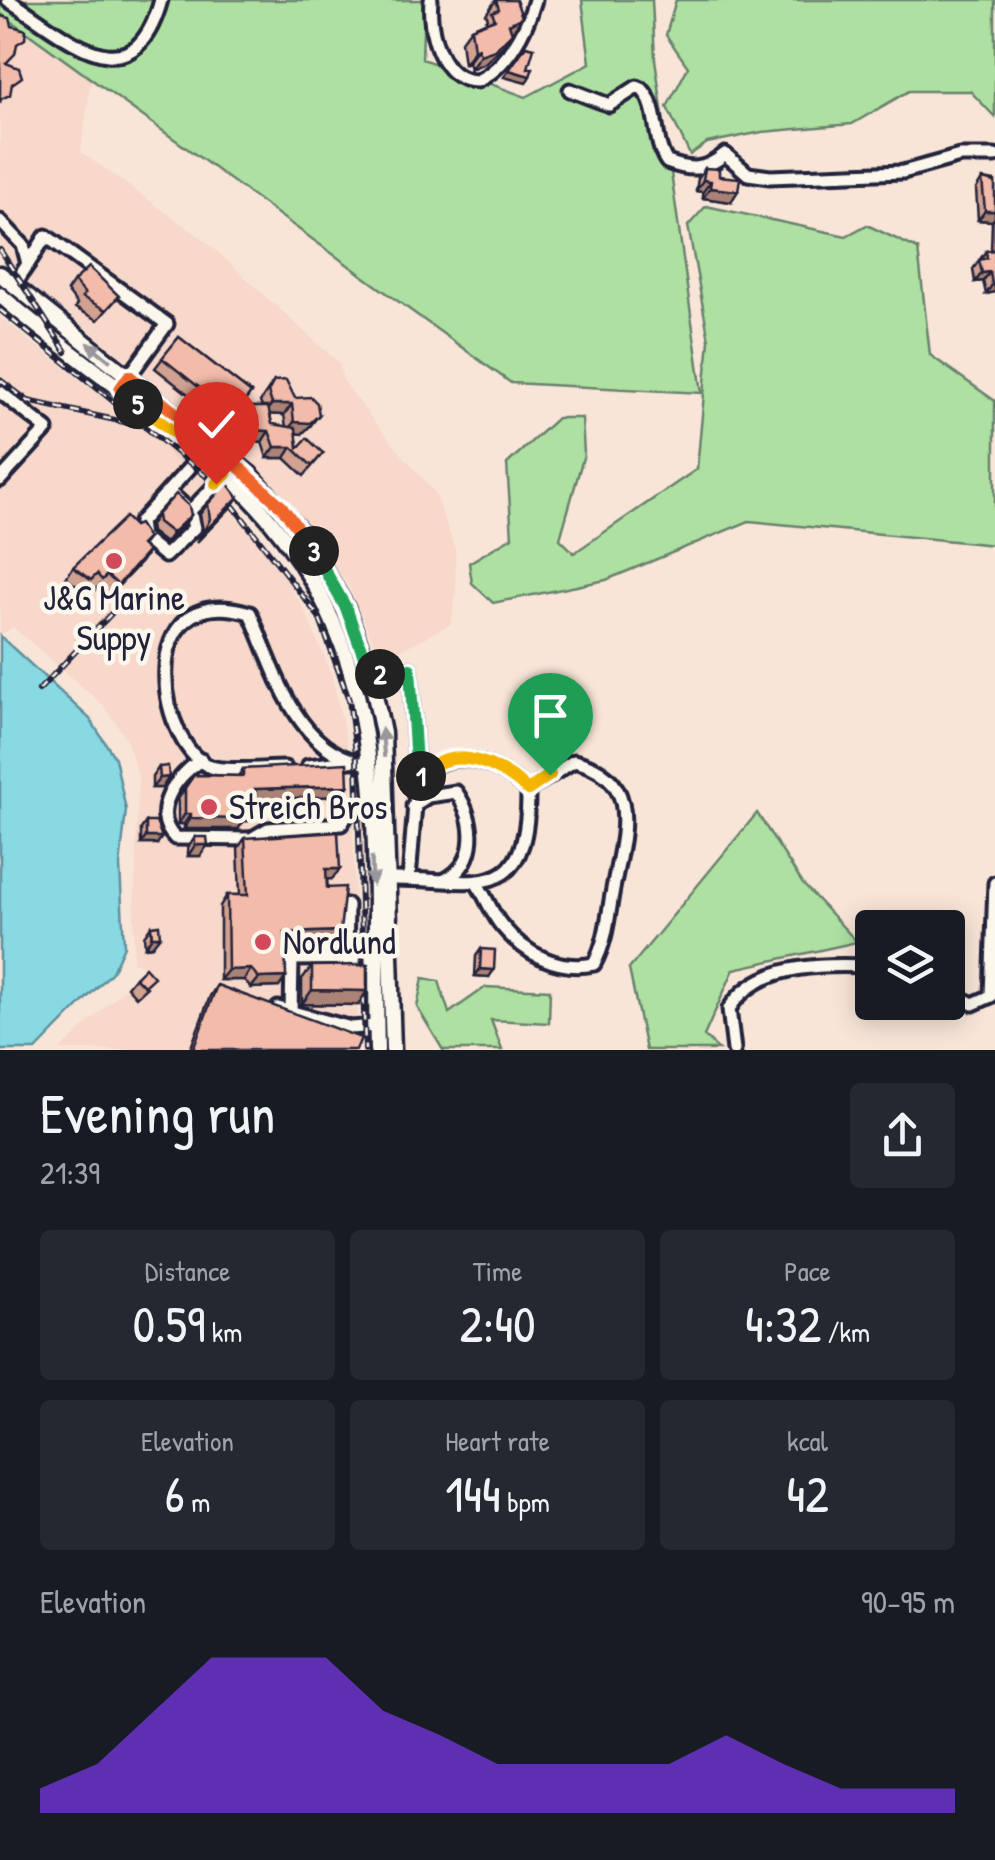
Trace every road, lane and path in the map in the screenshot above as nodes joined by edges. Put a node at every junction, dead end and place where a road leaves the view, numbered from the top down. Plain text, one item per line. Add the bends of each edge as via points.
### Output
1 (8, 0) edge
2 (160, 0) edge
3 (431, 0) edge
4 (535, 0) edge
5 (570, 90) dead end
6 (995, 156) edge
7 (0, 221) edge
8 (28, 264) junction
9 (0, 274) edge
10 (14, 284) junction
11 (0, 296) edge
12 (124, 383) junction
13 (0, 392) edge
14 (202, 454) junction
15 (226, 474) junction
16 (0, 480) edge
17 (168, 491) junction
18 (190, 510) junction
19 (371, 676) junction
20 (201, 760) junction
21 (350, 761) junction
22 (370, 764) junction
23 (417, 780) junction
24 (528, 790) junction
25 (371, 806) junction
26 (412, 806) junction
27 (388, 879) junction
28 (409, 879) junction
29 (442, 882) junction
30 (995, 883) edge
31 (477, 884) junction
32 (347, 905) edge
33 (375, 958) junction
34 (346, 959) junction
35 (855, 967) edge
36 (965, 1000) edge
37 (262, 1003) edge
38 (291, 1012) junction
39 (376, 1026) junction
40 (377, 1050) edge
41 (393, 1050) edge
42 (734, 1050) edge

1 - 2 lane via 67,40 112,58 128,54 144,36
3 - 4 lane via 444,61 458,77 477,81 500,66 527,28
5 - 6 lane via 609,105 642,89 666,162 693,169 708,168 725,154 748,174 770,177 903,172 960,156
7 - 8 lane via 22,245
8 - 10 lane
8 - 12 lane via 46,236 168,324
9 - 10 main road
12 -> 10 main road
11 - 12 main road
12 - 14 main road
12 - 19 main road via 226,452 282,507 335,587
13 - 16 lane via 48,429
14 - 15 main road
14 - 17 lane
15 - 18 lane
15 - 22 main road via 287,540 333,616 352,666
17 - 18 lane
17 - 18 lane via 138,526 162,554 172,554 193,530
19 - 23 lane via 410,669
27 -> 19 main road via 383,733
20 - 21 lane via 213,768
20 - 21 lane via 175,722 162,672 179,625 206,608 250,614 303,729
20 - 25 lane via 182,772 168,795 166,819 175,838 251,839 268,829 341,824 352,807
21 - 22 lane
22 - 25 main road
23 - 24 lane via 452,760 480,758
23 - 26 lane
24 - 31 lane via 528,823 514,863
24 - 31 lane via 574,761 596,766 612,782 624,812 626,838 604,946 594,964 552,965 501,926
25 -> 33 main road
26 - 28 lane
26 - 29 lane via 456,792 468,808 473,835 467,855 459,873
27 - 28 lane
27 - 41 main road
28 - 29 lane
29 - 31 lane
30 - 36 lane via 992,996 973,1004
32 - 34 lane
33 - 34 lane
33 - 39 main road
34 - 38 lane via 292,959
35 - 42 lane via 797,970 751,983 729,1009
37 - 38 lane
38 - 39 lane via 350,1028
39 - 40 main road

